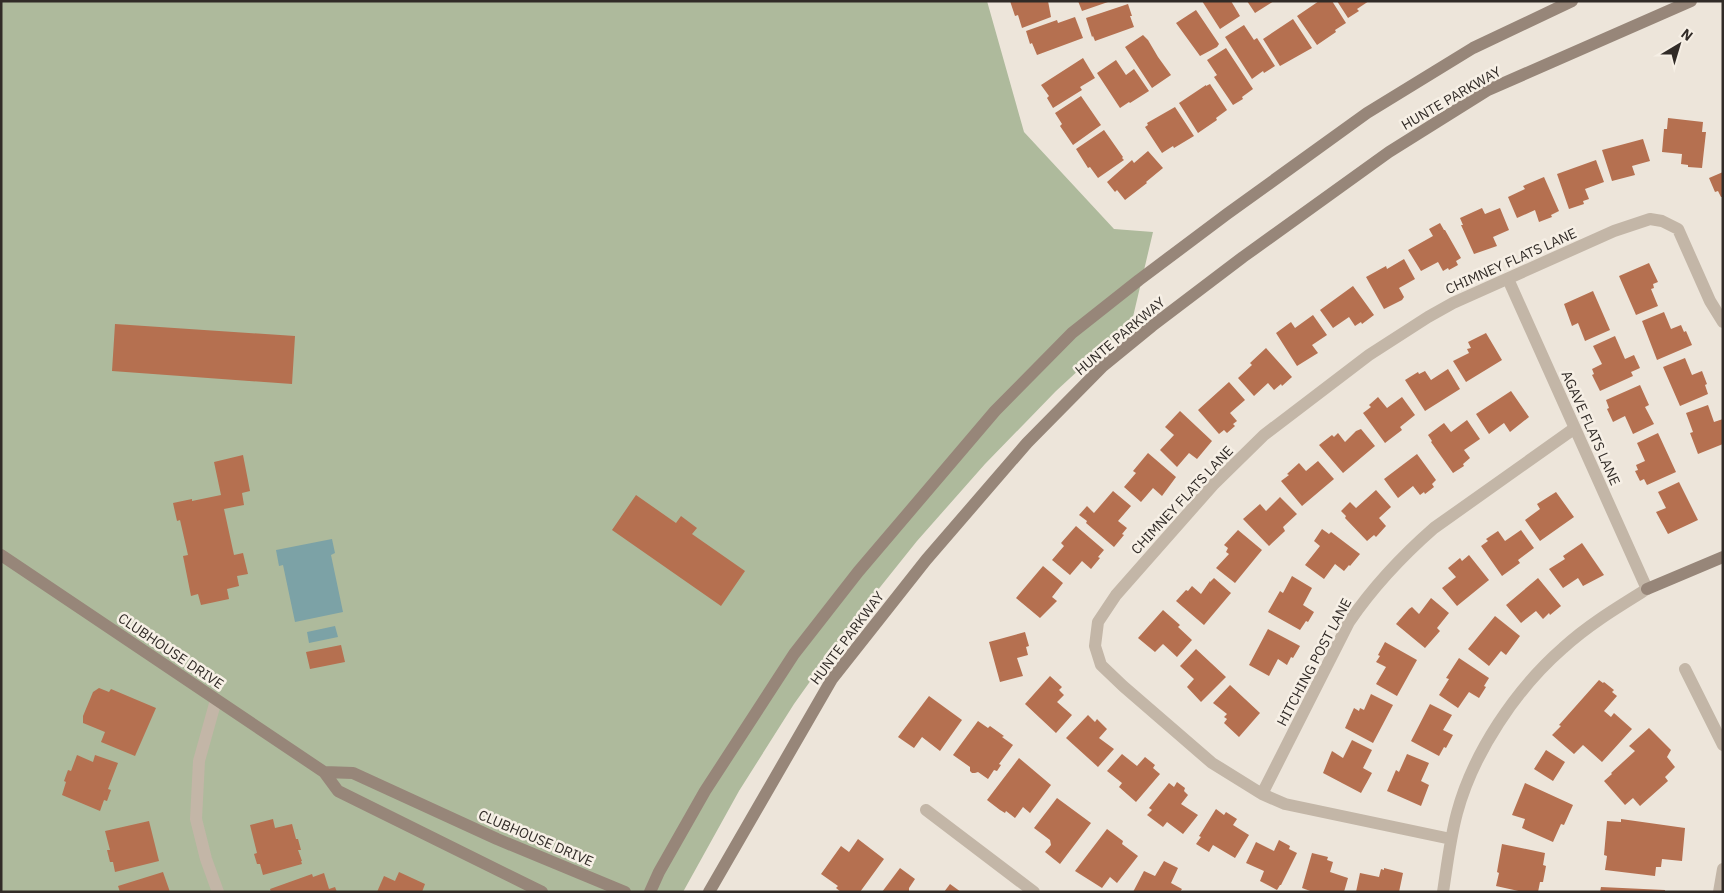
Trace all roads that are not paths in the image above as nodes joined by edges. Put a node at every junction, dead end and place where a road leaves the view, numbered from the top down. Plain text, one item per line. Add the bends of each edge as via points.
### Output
1 (1572, 1) edge
2 (1691, 1) edge
3 (1508, 279) junction
4 (1723, 322) edge
5 (1574, 428) junction
6 (1, 554) edge
7 (1723, 557) edge
8 (1647, 589) junction
9 (1685, 669) dead end
10 (216, 700) junction
11 (1723, 745) edge
12 (324, 772) junction
13 (1262, 794) junction
14 (926, 810) dead end
15 (1451, 839) junction
16 (1723, 869) edge
17 (218, 892) edge
18 (542, 892) edge
19 (625, 892) edge
20 (650, 892) edge
21 (709, 892) edge
22 (1034, 892) edge
23 (1443, 892) edge
24 (1719, 892) edge

1 - 20 main road via 1473,48 1367,113 1227,214 1072,334 995,411 858,572 794,654 706,791
2 - 21 main road, HUNTE PARKWAY via 1488,90 1389,152 1243,257 1103,366 1027,443 908,582 832,679
3 - 4 street, CHIMNEY FLATS LANE via 1614,231 1650,220 1662,221 1678,229 1710,301
3 - 5 street, AGAVE FLATS LANE
3 - 13 street, CHIMNEY FLATS LANE via 1422,321 1369,356 1264,435 1212,484 1116,594 1098,622 1095,646 1101,665 1212,763
5 - 8 street, AGAVE FLATS LANE
5 - 13 street, HITCHING POST LANE via 1434,528 1364,600 1349,622
6 - 10 main road, CLUBHOUSE DRIVE
7 - 8 main road
8 - 15 street via 1599,619 1562,648 1528,682 1485,746 1465,788
9 - 11 street
10 - 12 main road, CLUBHOUSE DRIVE
10 - 17 street via 198,760 196,819
12 - 18 main road, CLUBHOUSE DRIVE via 338,790
12 - 19 main road, CLUBHOUSE DRIVE via 353,773
13 - 15 street, CHIMNEY FLATS LANE via 1285,804
14 - 22 street
15 - 23 street
16 - 24 street

